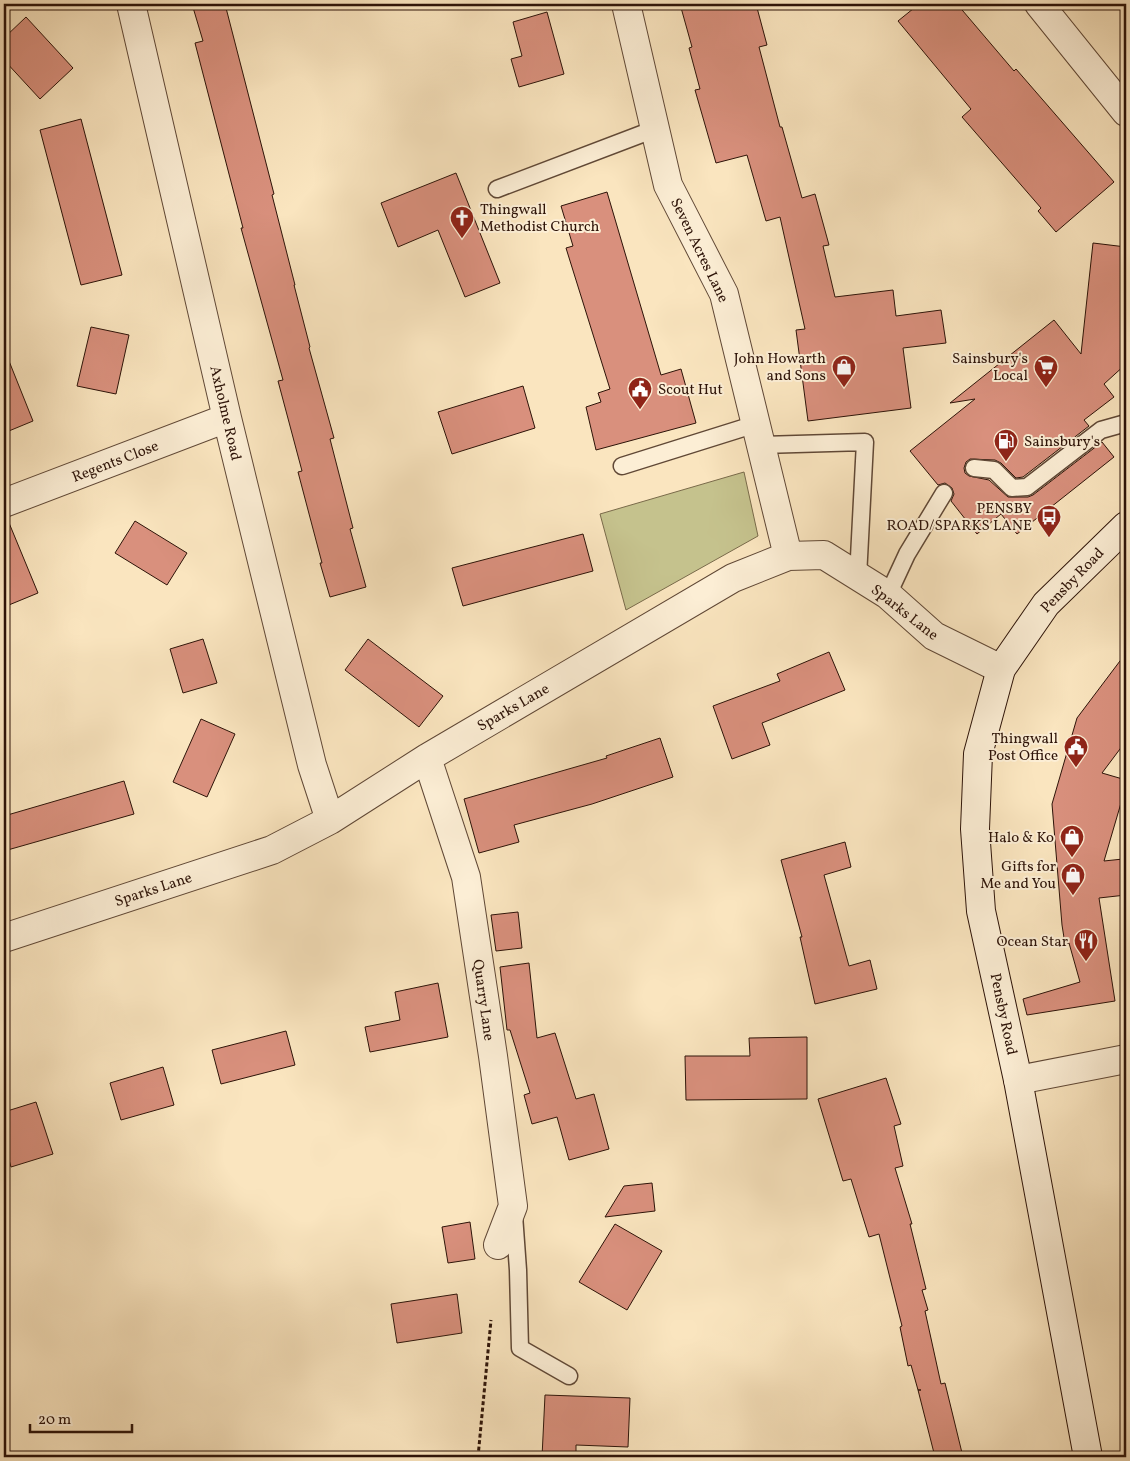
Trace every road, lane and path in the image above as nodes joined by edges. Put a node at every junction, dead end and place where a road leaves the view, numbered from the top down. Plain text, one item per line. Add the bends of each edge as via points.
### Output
1 (131, 4) edge
2 (626, 4) edge
3 (1039, 4) edge
4 (1126, 112) edge
5 (655, 129) junction
6 (497, 189) dead end
7 (227, 418) junction
8 (1126, 423) edge
9 (758, 435) junction
10 (622, 466) dead end
11 (974, 468) dead end
12 (944, 493) dead end
13 (4, 503) edge
14 (1126, 526) edge
15 (788, 556) junction
16 (858, 577) junction
17 (888, 595) junction
18 (1001, 669) junction
19 (426, 758) junction
20 (330, 820) junction
21 (4, 938) edge
22 (1126, 1059) edge
23 (1018, 1080) junction
24 (513, 1206) junction
25 (498, 1245) dead end
26 (492, 1312) dead end
27 (569, 1376) dead end
28 (478, 1457) edge
29 (1088, 1457) edge

1 - 7 street, Axholme Road
2 - 5 street, Seven Acres Lane
3 - 4 street
5 - 6 lane
5 - 9 street, Seven Acres Lane via 668,185 724,294
7 - 13 street, Regents Close
7 - 20 street, Axholme Road via 312,765
8 - 11 lane via 1100,430 1028,487 1012,488 994,470
9 - 10 lane
9 - 15 street, Seven Acres Lane
9 - 16 lane via 865,442
12 - 17 lane via 907,554
14 - 18 street, Pensby Road via 1046,604
15 - 16 street, Sparks Lane via 824,556
15 - 19 street, Sparks Lane via 734,578
16 - 17 street, Sparks Lane
17 - 18 street, Sparks Lane via 934,636
18 - 23 street, Pensby Road via 978,754 975,829 981,911
19 - 20 street, Sparks Lane
19 - 24 street, Quarry Lane via 466,877
20 - 21 street, Sparks Lane via 272,850
22 - 23 street
23 - 29 street, Pensby Road
24 - 25 street, Quarry Lane
24 - 27 lane via 520,1348
26 - 28 path

